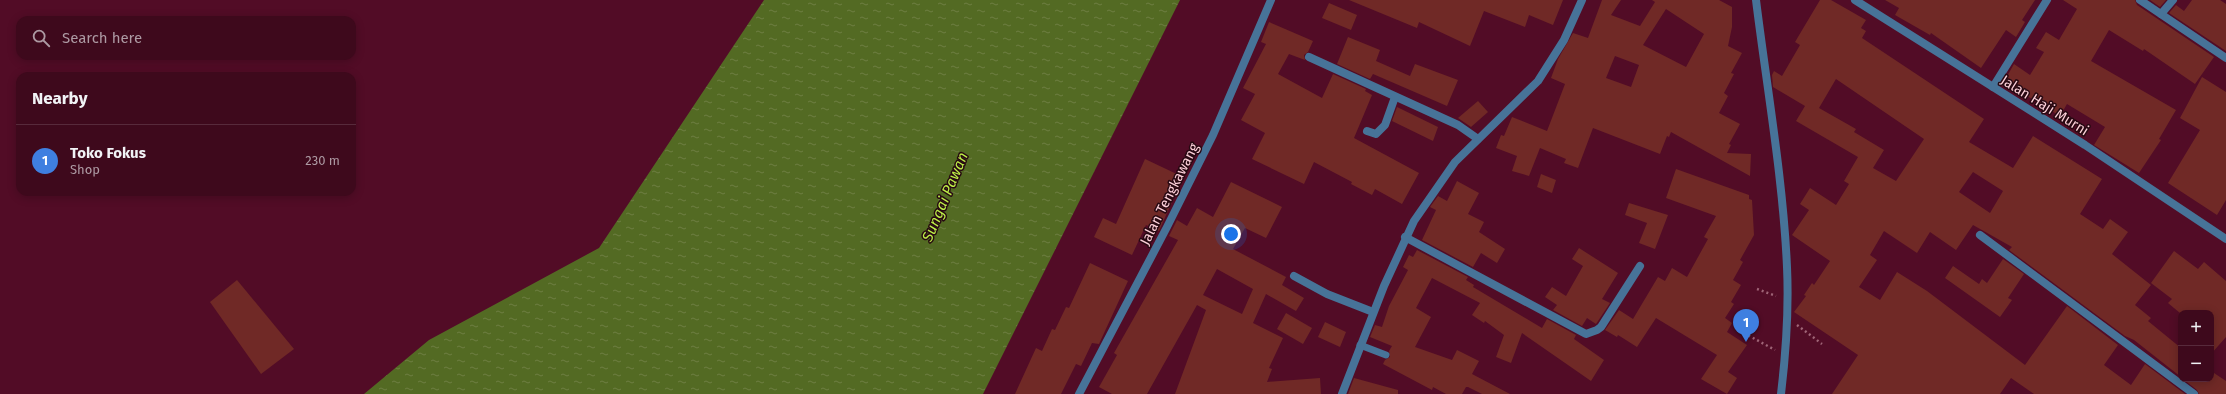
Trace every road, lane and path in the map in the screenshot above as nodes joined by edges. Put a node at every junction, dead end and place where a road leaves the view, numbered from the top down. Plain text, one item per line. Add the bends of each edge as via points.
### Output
1 (1271, 0) edge
2 (1582, 0) edge
3 (1756, 0) edge
4 (1855, 0) edge
5 (2047, 0) edge
6 (2140, 0) edge
7 (2173, 0) edge
8 (2161, 14) junction
9 (1309, 57) dead end
10 (2226, 58) edge
11 (1993, 87) junction
12 (1395, 97) junction
13 (1367, 131) dead end
14 (1478, 139) junction
15 (1980, 235) dead end
16 (1405, 237) junction
17 (2223, 237) edge
18 (1640, 266) dead end
19 (1294, 276) dead end
20 (1758, 289) dead end
21 (1787, 300) junction
22 (1373, 312) junction
23 (1787, 318) junction
24 (1744, 333) dead end
25 (1822, 344) dead end
26 (1360, 345) junction
27 (1386, 355) dead end
28 (1785, 356) junction
29 (1079, 394) edge
30 (1342, 394) edge
31 (1781, 394) edge
32 (2194, 394) edge

1 - 29 street, Jalan Tengkawang via 1213,135 1168,227
2 - 14 street via 1564,40 1538,81
3 - 21 street via 1779,182 1787,267
4 - 11 street, Jalan Haji Murni
5 - 11 street
6 - 8 street
7 - 8 street
8 - 10 street
9 - 12 street
11 - 17 street, Jalan Haji Murni
12 - 13 street via 1384,128 1376,134
12 - 14 street via 1458,125
14 - 16 street via 1439,183
15 - 32 street
16 - 18 street via 1586,334 1601,327
16 - 22 street
19 - 22 street via 1327,294
20 - 21 path
21 - 23 street
22 - 26 street
23 - 25 path
23 - 28 street
24 - 28 path
26 - 27 lane
26 - 30 street
28 - 31 street

